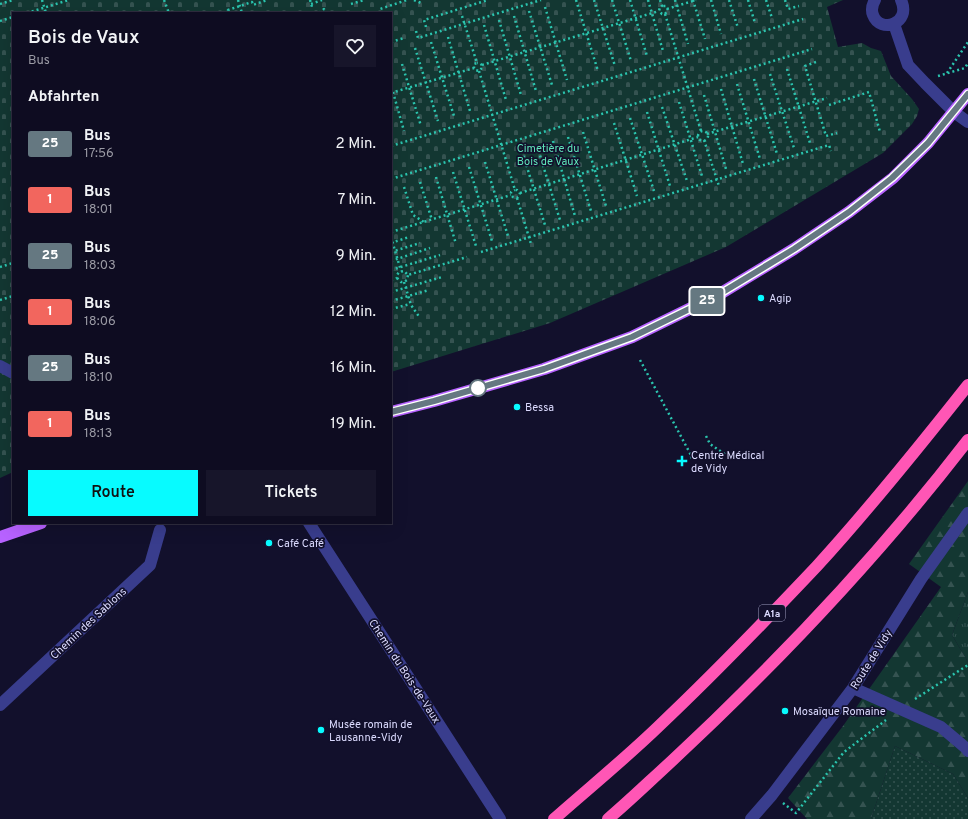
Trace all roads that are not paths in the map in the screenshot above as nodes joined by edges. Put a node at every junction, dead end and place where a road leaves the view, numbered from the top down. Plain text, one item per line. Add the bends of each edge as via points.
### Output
1 (875, 0) edge
2 (902, 0) edge
3 (894, 24) junction
4 (968, 94) edge
5 (954, 112) junction
6 (968, 122) edge
7 (0, 366) edge
8 (12, 372) edge
9 (968, 385) edge
10 (392, 412) edge
11 (968, 440) edge
12 (968, 513) edge
13 (38, 524) edge
14 (310, 524) edge
15 (160, 530) dead end
16 (0, 537) edge
17 (853, 688) junction
18 (0, 705) edge
19 (968, 751) edge
20 (500, 819) edge
21 (554, 819) edge
22 (608, 819) edge
23 (752, 819) edge

1 - 3 street via 872,9 875,19 884,25
2 - 3 street via 903,14
3 - 5 street via 908,65
4 - 5 main road
5 - 6 street
5 - 10 main road via 928,143 892,178 849,212 718,295 632,337 544,369
7 - 8 street
9 - 21 highway, A1a via 890,482 818,565 659,726
11 - 22 highway via 879,548 797,638 690,744
12 - 17 street, Route de Vidy via 921,579
13 - 16 main road
14 - 20 street, Chemin du Bois-de-Vaux
15 - 18 street, Chemin des Sablons via 150,565
17 - 19 street via 941,727
17 - 23 street, Route de Vidy

